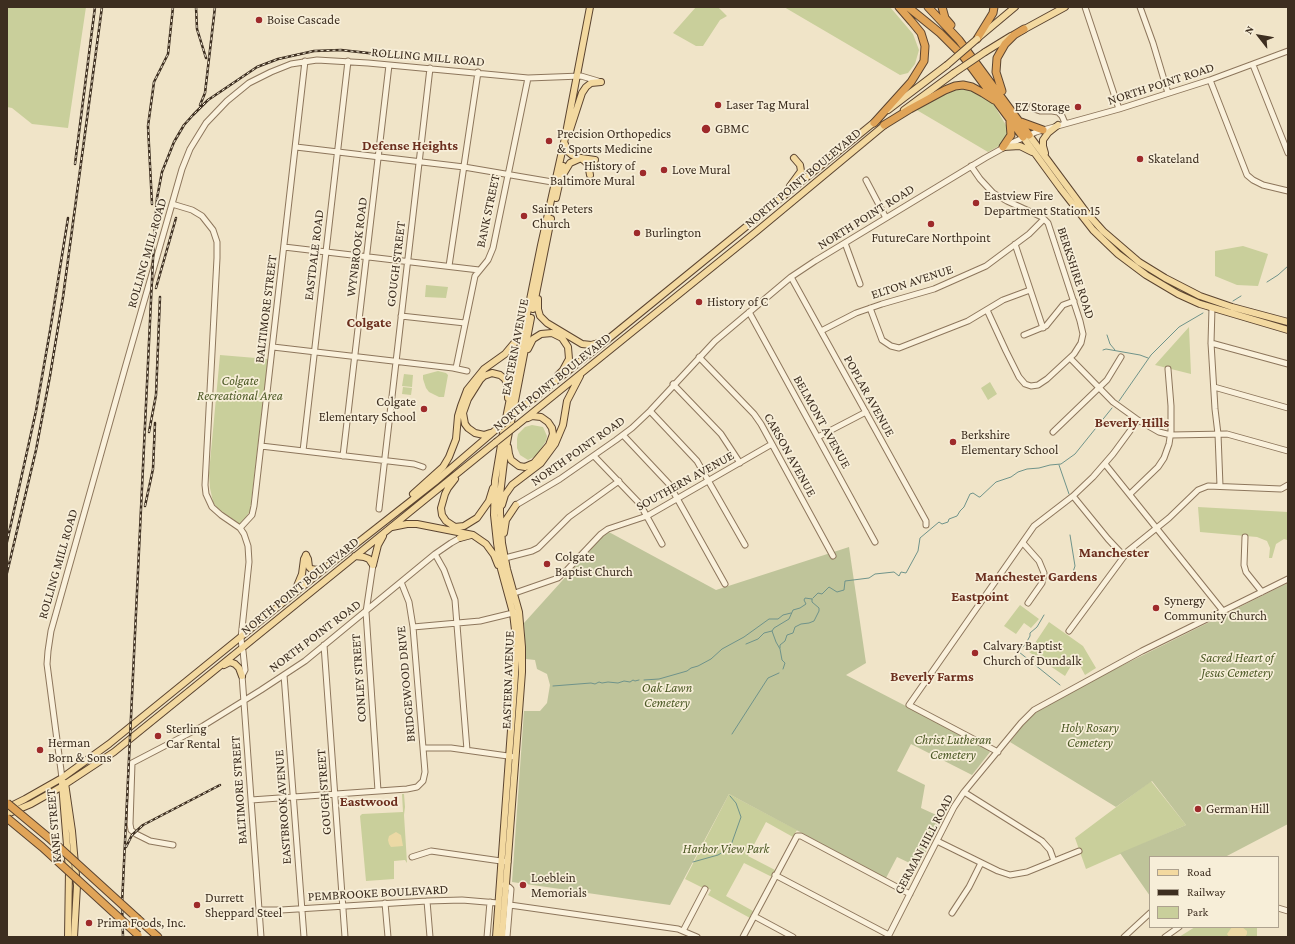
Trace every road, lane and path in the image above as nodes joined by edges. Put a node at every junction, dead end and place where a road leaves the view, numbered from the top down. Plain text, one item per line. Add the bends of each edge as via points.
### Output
1 (590, 7) edge
2 (594, 7) edge
3 (899, 7) edge
4 (908, 7) edge
5 (928, 7) edge
6 (942, 7) edge
7 (994, 7) edge
8 (1015, 7) edge
9 (1065, 7) edge
10 (1085, 7) edge
11 (1140, 7) edge
12 (1024, 29) junction
13 (977, 39) junction
14 (966, 48) junction
15 (1288, 51) edge
16 (305, 61) junction
17 (348, 61) junction
18 (389, 65) junction
19 (1253, 65) junction
20 (430, 68) junction
21 (478, 72) junction
22 (579, 76) junction
23 (528, 78) junction
24 (1210, 80) junction
25 (601, 82) joint
26 (1168, 93) junction
27 (999, 104) junction
28 (1008, 104) junction
29 (1032, 106) dead end
30 (1119, 109) junction
31 (1010, 120) junction
32 (1020, 121) junction
33 (874, 123) junction
34 (1061, 124) junction
35 (884, 125) junction
36 (1043, 130) junction
37 (567, 136) junction
38 (1026, 136) junction
39 (296, 147) junction
40 (1003, 147) junction
41 (566, 150) junction
42 (853, 151) junction
43 (337, 152) junction
44 (1288, 153) edge
45 (1035, 154) junction
46 (378, 157) junction
47 (581, 158) junction
48 (794, 158) dead end
49 (595, 160) dead end
50 (419, 161) junction
51 (1050, 162) junction
52 (971, 166) junction
53 (464, 167) junction
54 (819, 168) junction
55 (508, 174) junction
56 (590, 175) dead end
57 (866, 180) dead end
58 (557, 183) junction
59 (1288, 191) edge
60 (779, 199) junction
61 (172, 204) junction
62 (886, 218) junction
63 (1044, 219) junction
64 (845, 243) junction
65 (1016, 244) junction
66 (284, 247) junction
67 (326, 252) junction
68 (367, 256) junction
69 (408, 261) junction
70 (449, 266) junction
71 (479, 270) junction
72 (540, 275) junction
73 (791, 277) junction
74 (860, 284) dead end
75 (1030, 290) junction
76 (1188, 299) junction
77 (1074, 301) junction
78 (1214, 301) junction
79 (1232, 307) junction
80 (870, 308) junction
81 (1212, 308) junction
82 (987, 310) junction
83 (528, 311) junction
84 (750, 312) junction
85 (401, 316) junction
86 (1288, 322) edge
87 (465, 323) junction
88 (1043, 328) junction
89 (1288, 330) edge
90 (821, 331) junction
91 (1024, 335) dead end
92 (607, 340) junction
93 (1211, 343) junction
94 (273, 347) junction
95 (314, 352) junction
96 (355, 356) junction
97 (699, 357) junction
98 (1121, 357) dead end
99 (1070, 358) junction
100 (396, 361) junction
101 (1288, 364) edge
102 (456, 368) junction
103 (1168, 369) dead end
104 (584, 370) junction
105 (467, 371) dead end
106 (520, 376) junction
107 (673, 384) junction
108 (1214, 387) junction
109 (546, 388) junction
110 (1099, 388) junction
111 (1288, 408) edge
112 (650, 411) junction
113 (866, 412) junction
114 (524, 420) junction
115 (1138, 420) junction
116 (498, 428) junction
117 (1053, 432) dead end
118 (506, 434) junction
119 (1218, 434) junction
120 (623, 435) junction
121 (1171, 435) junction
122 (818, 437) junction
123 (772, 444) junction
124 (261, 446) junction
125 (303, 451) junction
126 (1288, 451) edge
127 (343, 456) junction
128 (594, 456) junction
129 (385, 461) junction
130 (473, 461) junction
131 (740, 463) junction
132 (1106, 464) junction
133 (423, 467) dead end
134 (495, 481) junction
135 (618, 481) junction
136 (709, 481) junction
137 (1288, 485) edge
138 (1220, 486) junction
139 (1130, 494) junction
140 (500, 495) junction
141 (1073, 496) junction
142 (678, 499) junction
143 (503, 501) junction
144 (516, 506) junction
145 (379, 509) dead end
146 (500, 513) junction
147 (647, 516) junction
148 (386, 520) junction
149 (926, 525) dead end
150 (1157, 527) junction
151 (240, 528) junction
152 (389, 529) junction
153 (473, 535) junction
154 (1245, 537) dead end
155 (460, 538) joint
156 (875, 542) dead end
157 (502, 543) junction
158 (1023, 543) junction
159 (662, 544) dead end
160 (744, 545) dead end
161 (435, 554) junction
162 (1123, 555) junction
163 (355, 556) junction
164 (833, 556) dead end
165 (505, 558) junction
166 (373, 565) junction
167 (328, 566) junction
168 (1288, 579) edge
169 (504, 580) junction
170 (401, 582) junction
171 (725, 584) dead end
172 (1262, 592) junction
173 (511, 594) junction
174 (293, 595) junction
175 (1028, 603) dead end
176 (1223, 611) junction
177 (366, 612) junction
178 (516, 613) junction
179 (457, 623) junction
180 (413, 627) junction
181 (1069, 631) dead end
182 (241, 638) junction
183 (324, 645) junction
184 (242, 648) junction
185 (211, 674) junction
186 (284, 675) junction
187 (242, 676) junction
188 (244, 700) junction
189 (423, 748) junction
190 (467, 750) junction
191 (998, 752) junction
192 (513, 756) junction
193 (62, 778) junction
194 (64, 786) junction
195 (378, 791) junction
196 (964, 792) junction
197 (335, 794) junction
198 (293, 797) junction
199 (251, 800) junction
200 (7, 803) edge
201 (16, 807) junction
202 (7, 808) edge
203 (7, 814) edge
204 (7, 818) edge
205 (937, 840) junction
206 (173, 845) dead end
207 (1079, 851) dead end
208 (412, 857) dead end
209 (505, 861) junction
210 (1054, 861) junction
211 (981, 863) junction
212 (776, 875) junction
213 (503, 885) junction
214 (705, 889) dead end
215 (910, 894) junction
216 (427, 901) junction
217 (490, 902) junction
218 (385, 903) junction
219 (504, 904) junction
220 (343, 906) junction
221 (301, 908) junction
222 (259, 910) junction
223 (952, 913) dead end
224 (1149, 915) edge
225 (754, 916) junction
226 (68, 924) junction
227 (1178, 928) edge
228 (683, 930) junction
229 (140, 936) edge
230 (888, 936) edge
231 (63, 937) edge
232 (68, 937) edge
233 (74, 937) edge
234 (158, 937) edge
235 (261, 937) edge
236 (304, 937) edge
237 (345, 937) edge
238 (388, 937) edge
239 (430, 937) edge
240 (487, 937) edge
241 (496, 937) edge
242 (502, 937) edge
243 (507, 937) edge
244 (697, 937) edge
245 (743, 937) edge
246 (793, 937) edge
247 (1124, 937) edge
248 (1165, 937) edge

1 - 22 main road, EASTERN AVENUE
2 - 22 main road, EASTERN AVENUE
3 - 33 highway via 921,33 925,46 924,61 911,82
4 - 27 highway via 954,47 974,69
5 - 14 highway
6 - 14 highway via 946,18
7 - 13 highway
8 - 13 main road, NORTH POINT BOULEVARD
9 - 12 main road, NORTH POINT BOULEVARD
10 - 30 street
11 - 26 street
12 - 28 highway via 1005,44 998,58 997,78
12 - 35 main road, NORTH POINT BOULEVARD, bridge via 954,72
13 - 33 main road, NORTH POINT BOULEVARD, bridge
14 - 28 highway
15 - 19 street, NORTH POINT ROAD
16 - 17 street, ROLLING MILL ROAD
16 - 39 street, BALTIMORE STREET
16 - 61 street, ROLLING MILL ROAD via 258,78 220,107 206,123 190,149
17 - 18 street, ROLLING MILL ROAD
17 - 43 street, EASTDALE ROAD
18 - 20 street, ROLLING MILL ROAD
18 - 46 street, WYNBROOK ROAD
19 - 24 street, NORTH POINT ROAD
19 - 44 street
20 - 21 street, ROLLING MILL ROAD
20 - 50 street, GOUGH STREET
21 - 23 street, ROLLING MILL ROAD
21 - 53 street
22 - 23 street, ROLLING MILL ROAD
22 - 25 street, ROLLING MILL ROAD
22 - 37 main road, EASTERN AVENUE
23 - 55 street, BANK STREET
24 - 26 street, NORTH POINT ROAD
24 - 59 street via 1247,175 1263,184
25 - 37 main road via 591,83 582,93
26 - 30 street, NORTH POINT ROAD
27 - 31 highway
27 - 35 highway via 972,87 955,86
28 - 32 highway
29 - 34 street via 1037,111 1058,112 1062,116
30 - 34 street, NORTH POINT ROAD
31 - 38 highway
31 - 40 highway via 1012,134
32 - 36 highway
32 - 38 highway
33 - 54 main road, NORTH POINT BOULEVARD
34 - 36 street, NORTH POINT ROAD
34 - 51 main road via 1048,132 1043,140
35 - 42 main road, NORTH POINT BOULEVARD
36 - 38 street, NORTH POINT ROAD
37 - 41 main road, EASTERN AVENUE
37 - 58 main road, EASTERN AVENUE
38 - 40 street, NORTH POINT ROAD
38 - 45 main road
38 - 51 main road
39 - 43 street
39 - 66 street, BALTIMORE STREET
40 - 45 main road via 1020,146
40 - 52 street, NORTH POINT ROAD
41 - 47 main road
41 - 58 main road, EASTERN AVENUE
42 - 54 main road via 826,167
42 - 104 main road, NORTH POINT BOULEVARD
43 - 46 street
43 - 67 street, EASTDALE ROAD
45 - 76 main road via 1087,222 1114,251 1146,275
46 - 50 street
46 - 68 street, WYNBROOK ROAD
47 - 49 main road
47 - 56 main road via 588,164
47 - 58 main road via 568,166
48 - 60 main road via 800,165 801,172
50 - 53 street
50 - 69 street, GOUGH STREET
51 - 78 main road via 1086,212 1131,256 1165,278
52 - 62 street, NORTH POINT ROAD
52 - 63 street, BERKSHIRE ROAD via 993,193
53 - 55 street
53 - 70 street
54 - 60 main road, NORTH POINT BOULEVARD
55 - 58 street
55 - 71 street, BANK STREET via 493,248 488,260
57 - 62 street
58 - 72 main road, EASTERN AVENUE
58 - 83 main road, EASTERN AVENUE
60 - 92 main road, NORTH POINT BOULEVARD
61 - 151 street via 202,216 213,230 217,242 205,490 216,511
61 - 193 street, ROLLING MILL ROAD via 49,643 48,670
62 - 64 street, NORTH POINT ROAD
63 - 65 street, ELTON AVENUE
63 - 77 street, BERKSHIRE ROAD via 1050,226
64 - 73 street, NORTH POINT ROAD
64 - 74 street
65 - 75 street
65 - 80 street, ELTON AVENUE via 986,266 943,286
66 - 67 street
66 - 94 street, BALTIMORE STREET
67 - 68 street
67 - 95 street, EASTDALE ROAD
68 - 69 street
68 - 96 street, WYNBROOK ROAD
69 - 70 street
69 - 85 street, GOUGH STREET
70 - 71 street
71 - 87 street, BANK STREET via 475,276
72 - 92 main road via 538,309 544,321 582,344 598,344
72 - 106 main road, EASTERN AVENUE
73 - 84 street, NORTH POINT ROAD
73 - 90 street, POPLAR AVENUE
75 - 82 street via 1003,300
75 - 88 street
76 - 78 main road via 1210,304
76 - 81 main road
77 - 88 street via 1063,305
77 - 99 street, BERKSHIRE ROAD via 1083,334 1078,348
78 - 79 main road
79 - 81 main road via 1216,304
79 - 86 main road
80 - 82 street via 882,340 895,348 964,323
80 - 90 street, ELTON AVENUE via 850,315
81 - 89 main road
81 - 93 street
82 - 99 street, BERKSHIRE ROAD via 1019,377 1025,384 1041,384
83 - 118 main road, EASTERN AVENUE
83 - 148 main road via 515,342 505,354 484,370 468,390 458,416 453,449 445,465
84 - 97 street, NORTH POINT ROAD
84 - 122 street, BELMONT AVENUE
85 - 87 street
85 - 100 street, GOUGH STREET
87 - 102 street, BANK STREET
88 - 91 street
90 - 113 street, POPLAR AVENUE
92 - 109 main road, NORTH POINT BOULEVARD
93 - 101 street
93 - 108 street
94 - 95 street
94 - 124 street, BALTIMORE STREET
95 - 96 street
95 - 125 street, EASTDALE ROAD
96 - 100 street
96 - 127 street, WYNBROOK ROAD
97 - 107 street, NORTH POINT ROAD
97 - 123 street, CARSON AVENUE via 754,414
98 - 110 street via 1113,372
99 - 110 street
100 - 102 street
100 - 129 street, GOUGH STREET
102 - 105 street
103 - 121 street via 1172,406
104 - 114 main road, NORTH POINT BOULEVARD
104 - 143 main road via 567,401 563,425 552,450 538,466 512,485
106 - 109 main road via 528,345 533,339 541,334 557,335 568,347 569,359 563,370
106 - 118 main road, EASTERN AVENUE
107 - 112 street, NORTH POINT ROAD
107 - 131 street via 721,434
108 - 111 street
108 - 119 street
109 - 116 main road, NORTH POINT BOULEVARD, bridge
110 - 115 street
110 - 117 street
112 - 120 street, NORTH POINT ROAD
112 - 136 street via 694,457
113 - 122 street
113 - 149 street, POPLAR AVENUE
114 - 118 main road via 532,416 543,418 553,431 549,445 534,463 522,467 511,460
114 - 130 main road, NORTH POINT BOULEVARD, bridge
115 - 121 street via 1155,430
115 - 132 street
116 - 118 main road via 484,435 475,433 463,420 463,413 473,389 484,376 492,373 503,377 508,387
116 - 148 main road, NORTH POINT BOULEVARD
118 - 134 main road, EASTERN AVENUE
118 - 140 main road, EASTERN AVENUE
119 - 121 street
119 - 126 street via 1233,435
119 - 138 street
120 - 128 street, NORTH POINT ROAD
120 - 142 street via 665,479
121 - 139 street via 1161,463
122 - 156 street, BELMONT AVENUE
123 - 131 street, SOUTHERN AVENUE
123 - 164 street, CARSON AVENUE
124 - 125 street
124 - 151 street, BALTIMORE STREET via 253,511
125 - 127 street
127 - 129 street
128 - 135 street
128 - 144 street, NORTH POINT ROAD
129 - 133 street via 417,464
129 - 145 street, GOUGH STREET
130 - 134 main road via 453,481 445,494 442,512 448,523 461,527 477,518 489,501
130 - 152 main road, NORTH POINT BOULEVARD
131 - 136 street, SOUTHERN AVENUE
132 - 139 street
132 - 141 street
134 - 169 main road, EASTERN AVENUE via 495,528
135 - 147 street via 637,500
135 - 165 street via 569,517 538,548
136 - 142 street, SOUTHERN AVENUE
136 - 160 street
137 - 138 street via 1281,489
138 - 150 street via 1208,486 1198,490
139 - 150 street
140 - 143 main road
140 - 146 main road, EASTERN AVENUE
141 - 158 street via 1034,526
141 - 162 street
142 - 147 street, SOUTHERN AVENUE
142 - 171 street
143 - 144 main road
143 - 146 main road
144 - 157 main road via 506,520
146 - 157 main road, EASTERN AVENUE
147 - 159 street
147 - 173 street, SOUTHERN AVENUE via 605,531 558,578
148 - 167 main road, NORTH POINT BOULEVARD
150 - 162 street
150 - 176 street
151 - 182 street, BALTIMORE STREET via 249,551
152 - 153 main road via 417,524
152 - 163 main road, NORTH POINT BOULEVARD
152 - 166 main road via 378,545
153 - 155 main road
153 - 169 main road via 491,550
154 - 172 street via 1244,566
155 - 161 street, NORTH POINT ROAD
157 - 165 main road, EASTERN AVENUE
158 - 175 street via 1039,561 1044,573 1042,583
158 - 191 street via 910,705
161 - 170 street, NORTH POINT ROAD
161 - 179 street via 455,600
162 - 181 street
163 - 166 main road via 364,557
163 - 184 main road, NORTH POINT BOULEVARD
165 - 173 main road, EASTERN AVENUE
166 - 177 street, CONLEY STREET
167 - 174 main road, NORTH POINT BOULEVARD
167 - 174 main road via 313,570 309,567 306,555 302,574
168 - 172 street, GERMAN HILL ROAD
169 - 173 main road, EASTERN AVENUE
170 - 177 street, NORTH POINT ROAD
170 - 180 street, BRIDGEWOOD DRIVE via 409,602
172 - 176 street, GERMAN HILL ROAD
173 - 178 main road, EASTERN AVENUE
174 - 182 main road, NORTH POINT BOULEVARD
176 - 191 street, GERMAN HILL ROAD via 1036,708
177 - 183 street, NORTH POINT ROAD
177 - 195 street, CONLEY STREET
178 - 179 street
178 - 192 main road, EASTERN AVENUE via 520,647
179 - 180 street
179 - 190 street
180 - 189 street, BRIDGEWOOD DRIVE
182 - 184 street, BALTIMORE STREET
182 - 193 main road, NORTH POINT BOULEVARD via 109,744
183 - 186 street, NORTH POINT ROAD
183 - 197 street, GOUGH STREET
184 - 185 main road, NORTH POINT BOULEVARD
184 - 187 street, BALTIMORE STREET
185 - 187 main road via 230,662 238,666
185 - 194 main road, NORTH POINT BOULEVARD via 114,752
186 - 188 street, NORTH POINT ROAD
186 - 198 street, EASTBROOK AVENUE
187 - 188 street, BALTIMORE STREET
188 - 199 street, BALTIMORE STREET
188 - 206 street, NORTH POINT ROAD via 183,737 132,763 131,830 150,841
189 - 190 street
189 - 195 street, BRIDGEWOOD DRIVE via 425,773 421,784 414,788
190 - 192 street
191 - 196 street, GERMAN HILL ROAD
192 - 209 main road, EASTERN AVENUE
193 - 194 main road, KANE STREET
193 - 201 main road
194 - 201 main road
194 - 226 main road, KANE STREET via 69,870
194 - 233 main road, KANE STREET via 72,831 77,886
195 - 197 street
196 - 205 street, GERMAN HILL ROAD
196 - 210 street via 1042,841 1050,850
197 - 198 street
197 - 220 street, GOUGH STREET
198 - 199 street
198 - 221 street, EASTBROOK AVENUE
199 - 222 street, BALTIMORE STREET
200 - 234 highway, bridge
201 - 202 main road
201 - 203 main road
204 - 229 highway, bridge
205 - 211 street
205 - 215 street, GERMAN HILL ROAD
207 - 210 street
208 - 209 street via 430,851
209 - 213 main road, EASTERN AVENUE
210 - 211 street via 1015,875 1002,873
211 - 223 street
212 - 215 street via 797,836 801,836
212 - 225 street
212 - 230 street
213 - 219 main road, EASTERN AVENUE
213 - 219 street, EASTERN AVENUE via 511,889
214 - 228 street
215 - 230 street, GERMAN HILL ROAD
216 - 217 street, PEMBROOKE BOULEVARD
216 - 218 street, PEMBROOKE BOULEVARD
216 - 239 street
217 - 219 street, PEMBROOKE BOULEVARD
217 - 240 street
218 - 220 street, PEMBROOKE BOULEVARD
218 - 238 street
219 - 228 street, PEMBROOKE BOULEVARD
219 - 241 main road, EASTERN AVENUE
219 - 242 main road, EASTERN AVENUE
219 - 243 street, EASTERN AVENUE
220 - 221 street, PEMBROOKE BOULEVARD
220 - 237 street, GOUGH STREET
221 - 222 street, PEMBROOKE BOULEVARD
221 - 236 street, EASTBROOK AVENUE
222 - 235 street, BALTIMORE STREET
224 - 247 street
225 - 245 street
225 - 246 street
226 - 231 main road
226 - 232 main road, KANE STREET
227 - 248 street
228 - 244 street, PEMBROOKE BOULEVARD

